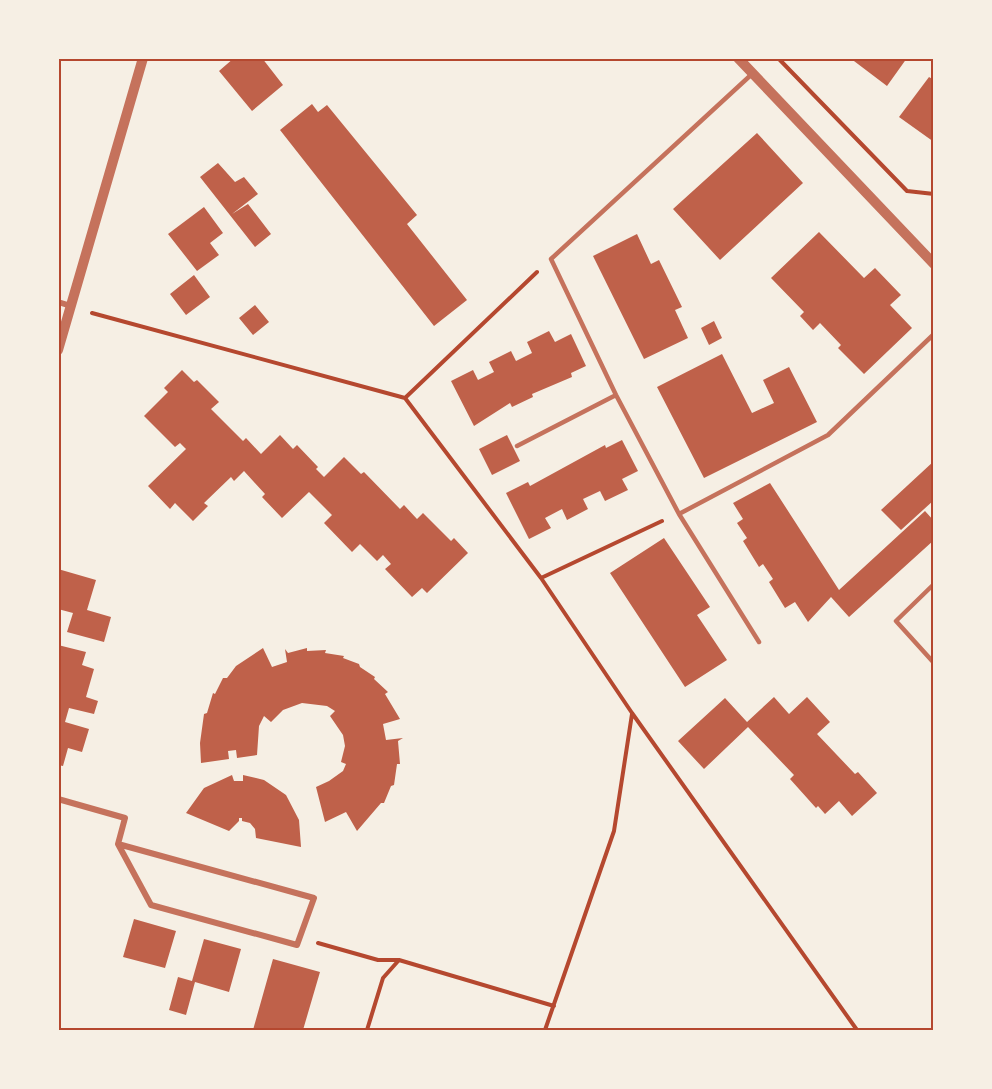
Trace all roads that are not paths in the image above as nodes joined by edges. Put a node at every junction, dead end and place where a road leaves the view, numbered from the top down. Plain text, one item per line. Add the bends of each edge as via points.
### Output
1 (143, 58) edge
2 (738, 58) edge
3 (752, 74) junction
4 (933, 264) edge
5 (58, 303) edge
6 (71, 306) junction
7 (933, 334) edge
8 (58, 350) edge
9 (616, 395) junction
10 (517, 446) dead end
11 (679, 514) junction
12 (933, 584) edge
13 (759, 642) dead end
14 (933, 663) edge
15 (58, 799) edge
16 (118, 844) junction

1 - 6 street
2 - 3 street
3 - 4 street
3 - 9 lane via 551,259
5 - 6 street
6 - 8 street
7 - 11 lane via 828,435
9 - 10 lane
9 - 11 lane
11 - 13 lane
12 - 14 lane via 896,621
15 - 16 street via 124,818
16 - 16 street via 151,905 297,945 314,898

